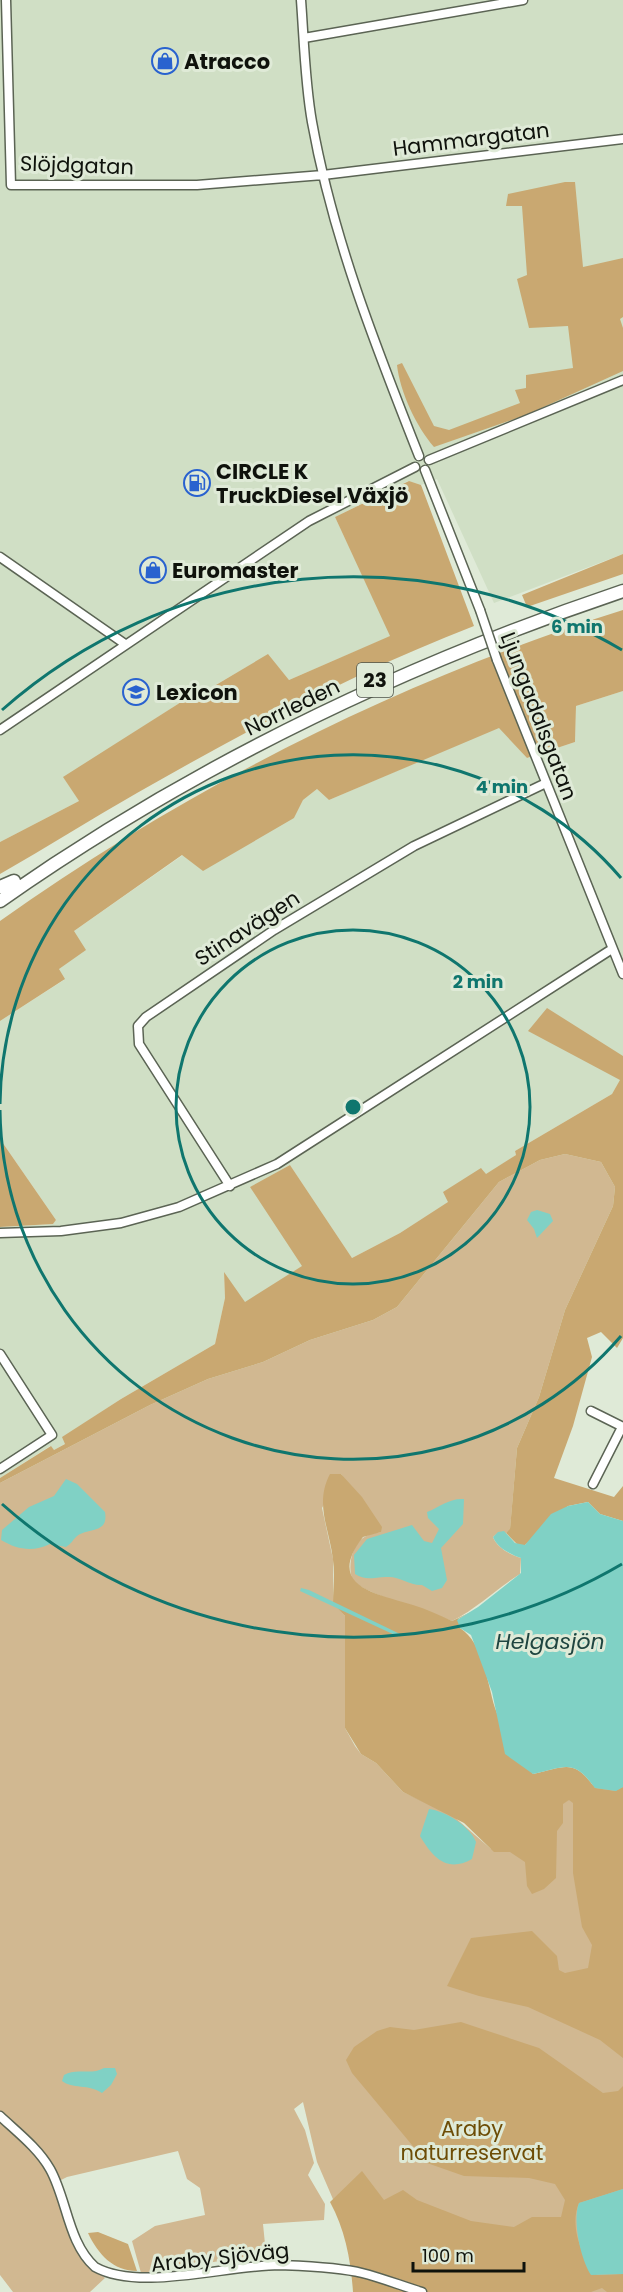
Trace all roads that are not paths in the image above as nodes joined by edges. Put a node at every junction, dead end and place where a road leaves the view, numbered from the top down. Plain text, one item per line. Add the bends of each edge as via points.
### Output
1 (6, 0) edge
2 (301, 0) edge
3 (523, 0) edge
4 (304, 38) junction
5 (623, 139) edge
6 (323, 175) junction
7 (623, 380) edge
8 (419, 456) junction
9 (429, 460) junction
10 (415, 467) junction
11 (425, 470) junction
12 (0, 557) edge
13 (623, 583) edge
14 (623, 591) edge
15 (125, 644) junction
16 (0, 730) edge
17 (546, 783) junction
18 (0, 889) edge
19 (0, 901) edge
20 (612, 949) junction
21 (623, 974) edge
22 (230, 1186) junction
23 (0, 1233) edge
24 (0, 1354) edge
25 (591, 1410) dead end
26 (623, 1427) edge
27 (0, 1469) edge
28 (593, 1484) dead end
29 (0, 2116) edge
30 (417, 2291) edge

1 - 6 street, Slöjdgatan via 11,185 197,185
2 - 4 street
3 - 4 street
4 - 6 street via 312,120
5 - 6 street, Hammargatan
6 - 8 street via 345,258
7 - 9 street
8 - 9 street
8 - 10 street
9 - 11 street
10 - 11 street
10 - 15 street via 309,521
11 - 17 street, Ljungadalsgatan, bridge
12 - 15 street
13 - 18 highway, Norrleden / 23 via 432,655 323,704 138,803
14 - 19 highway, Norrleden / 23 via 435,662 327,710 187,783
15 - 16 street
17 - 20 street, Ljungadalsgatan
17 - 22 street, Stinavägen via 414,846 274,930 138,1026 139,1044
20 - 21 street, Ljungadalsgatan
20 - 22 street via 277,1164
22 - 23 street via 180,1207 121,1223 62,1231
24 - 27 street via 52,1435
25 - 26 street
26 - 28 street
29 - 30 street, Araby Sjöväg via 50,2170 73,2231 89,2260 118,2280 165,2282 283,2265 360,2272

